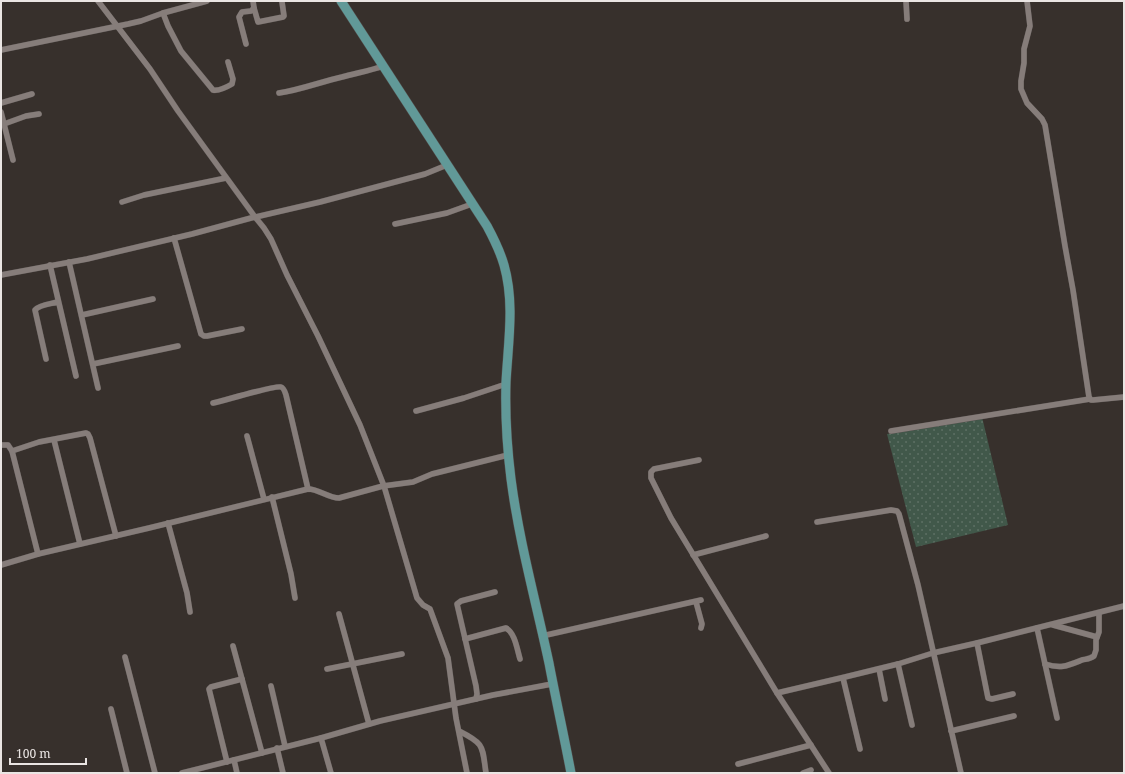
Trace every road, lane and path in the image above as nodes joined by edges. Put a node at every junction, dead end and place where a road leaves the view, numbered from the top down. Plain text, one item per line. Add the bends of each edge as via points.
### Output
1 (98, 1) edge
2 (207, 1) edge
3 (253, 1) edge
4 (341, 1) edge
5 (345, 1) edge
6 (906, 1) edge
7 (1027, 1) edge
8 (282, 2) edge
9 (254, 8) junction
10 (348, 12) junction
11 (163, 13) junction
12 (907, 19) dead end
13 (117, 26) junction
14 (246, 44) dead end
15 (1, 50) edge
16 (228, 62) dead end
17 (383, 66) junction
18 (278, 93) dead end
19 (32, 94) dead end
20 (1, 103) edge
21 (1, 112) edge
22 (38, 114) dead end
23 (4, 124) junction
24 (13, 160) dead end
25 (447, 164) junction
26 (226, 178) junction
27 (122, 202) dead end
28 (472, 204) junction
29 (255, 217) junction
30 (395, 224) dead end
31 (174, 238) junction
32 (69, 262) junction
33 (50, 265) junction
34 (1, 275) edge
35 (153, 299) dead end
36 (58, 302) junction
37 (82, 315) junction
38 (242, 329) dead end
39 (178, 346) dead end
40 (46, 359) dead end
41 (93, 364) junction
42 (76, 376) dead end
43 (506, 384) junction
44 (98, 388) dead end
45 (1124, 397) edge
46 (1090, 399) junction
47 (213, 403) dead end
48 (416, 411) dead end
49 (890, 431) dead end
50 (247, 436) dead end
51 (54, 440) junction
52 (1, 445) edge
53 (12, 451) junction
54 (508, 455) junction
55 (699, 460) dead end
56 (384, 486) junction
57 (308, 489) junction
58 (272, 497) junction
59 (264, 499) junction
60 (817, 522) dead end
61 (168, 523) junction
62 (116, 536) junction
63 (766, 536) dead end
64 (80, 544) junction
65 (38, 554) junction
66 (694, 555) junction
67 (1, 565) edge
68 (495, 592) dead end
69 (295, 598) dead end
70 (1124, 606) edge
71 (190, 612) dead end
72 (1099, 613) junction
73 (339, 614) dead end
74 (1053, 624) junction
75 (701, 628) dead end
76 (1037, 628) junction
77 (542, 636) junction
78 (1097, 637) junction
79 (465, 639) junction
80 (977, 643) junction
81 (233, 646) dead end
82 (933, 653) junction
83 (402, 654) dead end
84 (125, 657) dead end
85 (520, 658) dead end
86 (352, 663) junction
87 (898, 664) junction
88 (1045, 664) junction
89 (327, 669) dead end
90 (879, 669) junction
91 (843, 678) junction
92 (242, 679) junction
93 (552, 684) junction
94 (271, 686) dead end
95 (777, 693) junction
96 (1013, 694) dead end
97 (476, 699) junction
98 (885, 699) dead end
99 (454, 704) junction
100 (111, 709) dead end
101 (1014, 716) dead end
102 (1057, 718) dead end
103 (368, 724) junction
104 (912, 725) dead end
105 (459, 731) junction
106 (951, 731) junction
107 (320, 738) junction
108 (811, 745) junction
109 (285, 746) junction
110 (277, 748) junction
111 (860, 749) dead end
112 (262, 752) junction
113 (234, 760) junction
114 (227, 762) junction
115 (738, 764) dead end
116 (811, 770) dead end
117 (127, 773) edge
118 (155, 773) edge
119 (182, 773) edge
120 (237, 773) edge
121 (283, 773) edge
122 (331, 773) edge
123 (467, 773) edge
124 (486, 773) edge
125 (571, 773) edge
126 (803, 773) edge
127 (829, 773) edge
128 (961, 773) edge

1 - 13 street
2 - 11 street
3 - 9 street
4 - 10 main road
5 - 10 main road
6 - 12 street
7 - 46 street via 1030,26 1024,49 1021,89 1029,106 1045,125
8 - 9 street via 283,17 259,23
9 - 14 street via 242,12 239,17
10 - 17 main road
11 - 13 street
11 - 16 street via 181,51 213,90 232,84
13 - 15 street
13 - 26 street
17 - 18 street
17 - 25 main road
19 - 20 street
21 - 23 street
22 - 23 street
23 - 24 street
25 - 28 main road
25 - 29 street via 425,174 382,186
26 - 27 street
26 - 29 street
28 - 30 street via 447,213
28 - 43 main road via 499,249 507,278 510,324
29 - 31 street
29 - 56 street via 271,240 318,336 360,425
31 - 32 street
31 - 38 street via 201,334 215,336
32 - 33 street
32 - 37 street
33 - 34 street
33 - 36 street
35 - 37 street
36 - 40 street via 40,306 36,310
36 - 42 street
37 - 41 street
39 - 41 street
41 - 44 street
43 - 48 street
43 - 54 main road
45 - 46 street
46 - 49 street
47 - 57 street via 282,388 286,395
50 - 59 street
51 - 53 street
51 - 62 street via 86,433 90,436
51 - 64 street
52 - 53 street via 8,445
53 - 65 street
54 - 56 street via 432,474 413,482
54 - 77 main road via 515,508
55 - 66 street via 657,468 652,470 650,475 671,518
56 - 57 street via 337,498
56 - 99 street via 417,598 430,609 448,655
57 - 58 street
58 - 59 street
58 - 69 street
59 - 61 street
60 - 82 street via 897,511
61 - 62 street
61 - 71 street
62 - 64 street
63 - 66 street
64 - 65 street
65 - 67 street
66 - 95 street
68 - 79 street via 461,600 458,603
70 - 72 street
72 - 74 street
72 - 78 street
73 - 86 street
74 - 76 street
74 - 78 street
75 - 77 street via 699,601
76 - 80 street
76 - 88 street
77 - 93 main road
78 - 88 street via 1095,655 1092,658 1064,667
79 - 85 street via 506,628 510,630
79 - 97 street via 477,690
80 - 82 street
80 - 96 street via 988,698
81 - 92 street
82 - 87 street
82 - 106 street
83 - 86 street
84 - 118 street
86 - 89 street
86 - 103 street
87 - 90 street
87 - 104 street
88 - 102 street
90 - 91 street
90 - 98 street
91 - 95 street
91 - 111 street
92 - 112 street
92 - 114 street via 209,689
93 - 97 street
93 - 125 main road
94 - 109 street
95 - 108 street
97 - 99 street
99 - 103 street
99 - 105 street
100 - 117 street
101 - 106 street
103 - 107 street
105 - 123 street
105 - 124 street via 480,744
106 - 128 street
107 - 109 street
107 - 122 street
108 - 115 street
108 - 127 street
109 - 110 street
110 - 112 street
110 - 121 street
112 - 113 street
113 - 114 street
113 - 120 street
114 - 119 street
116 - 126 street

